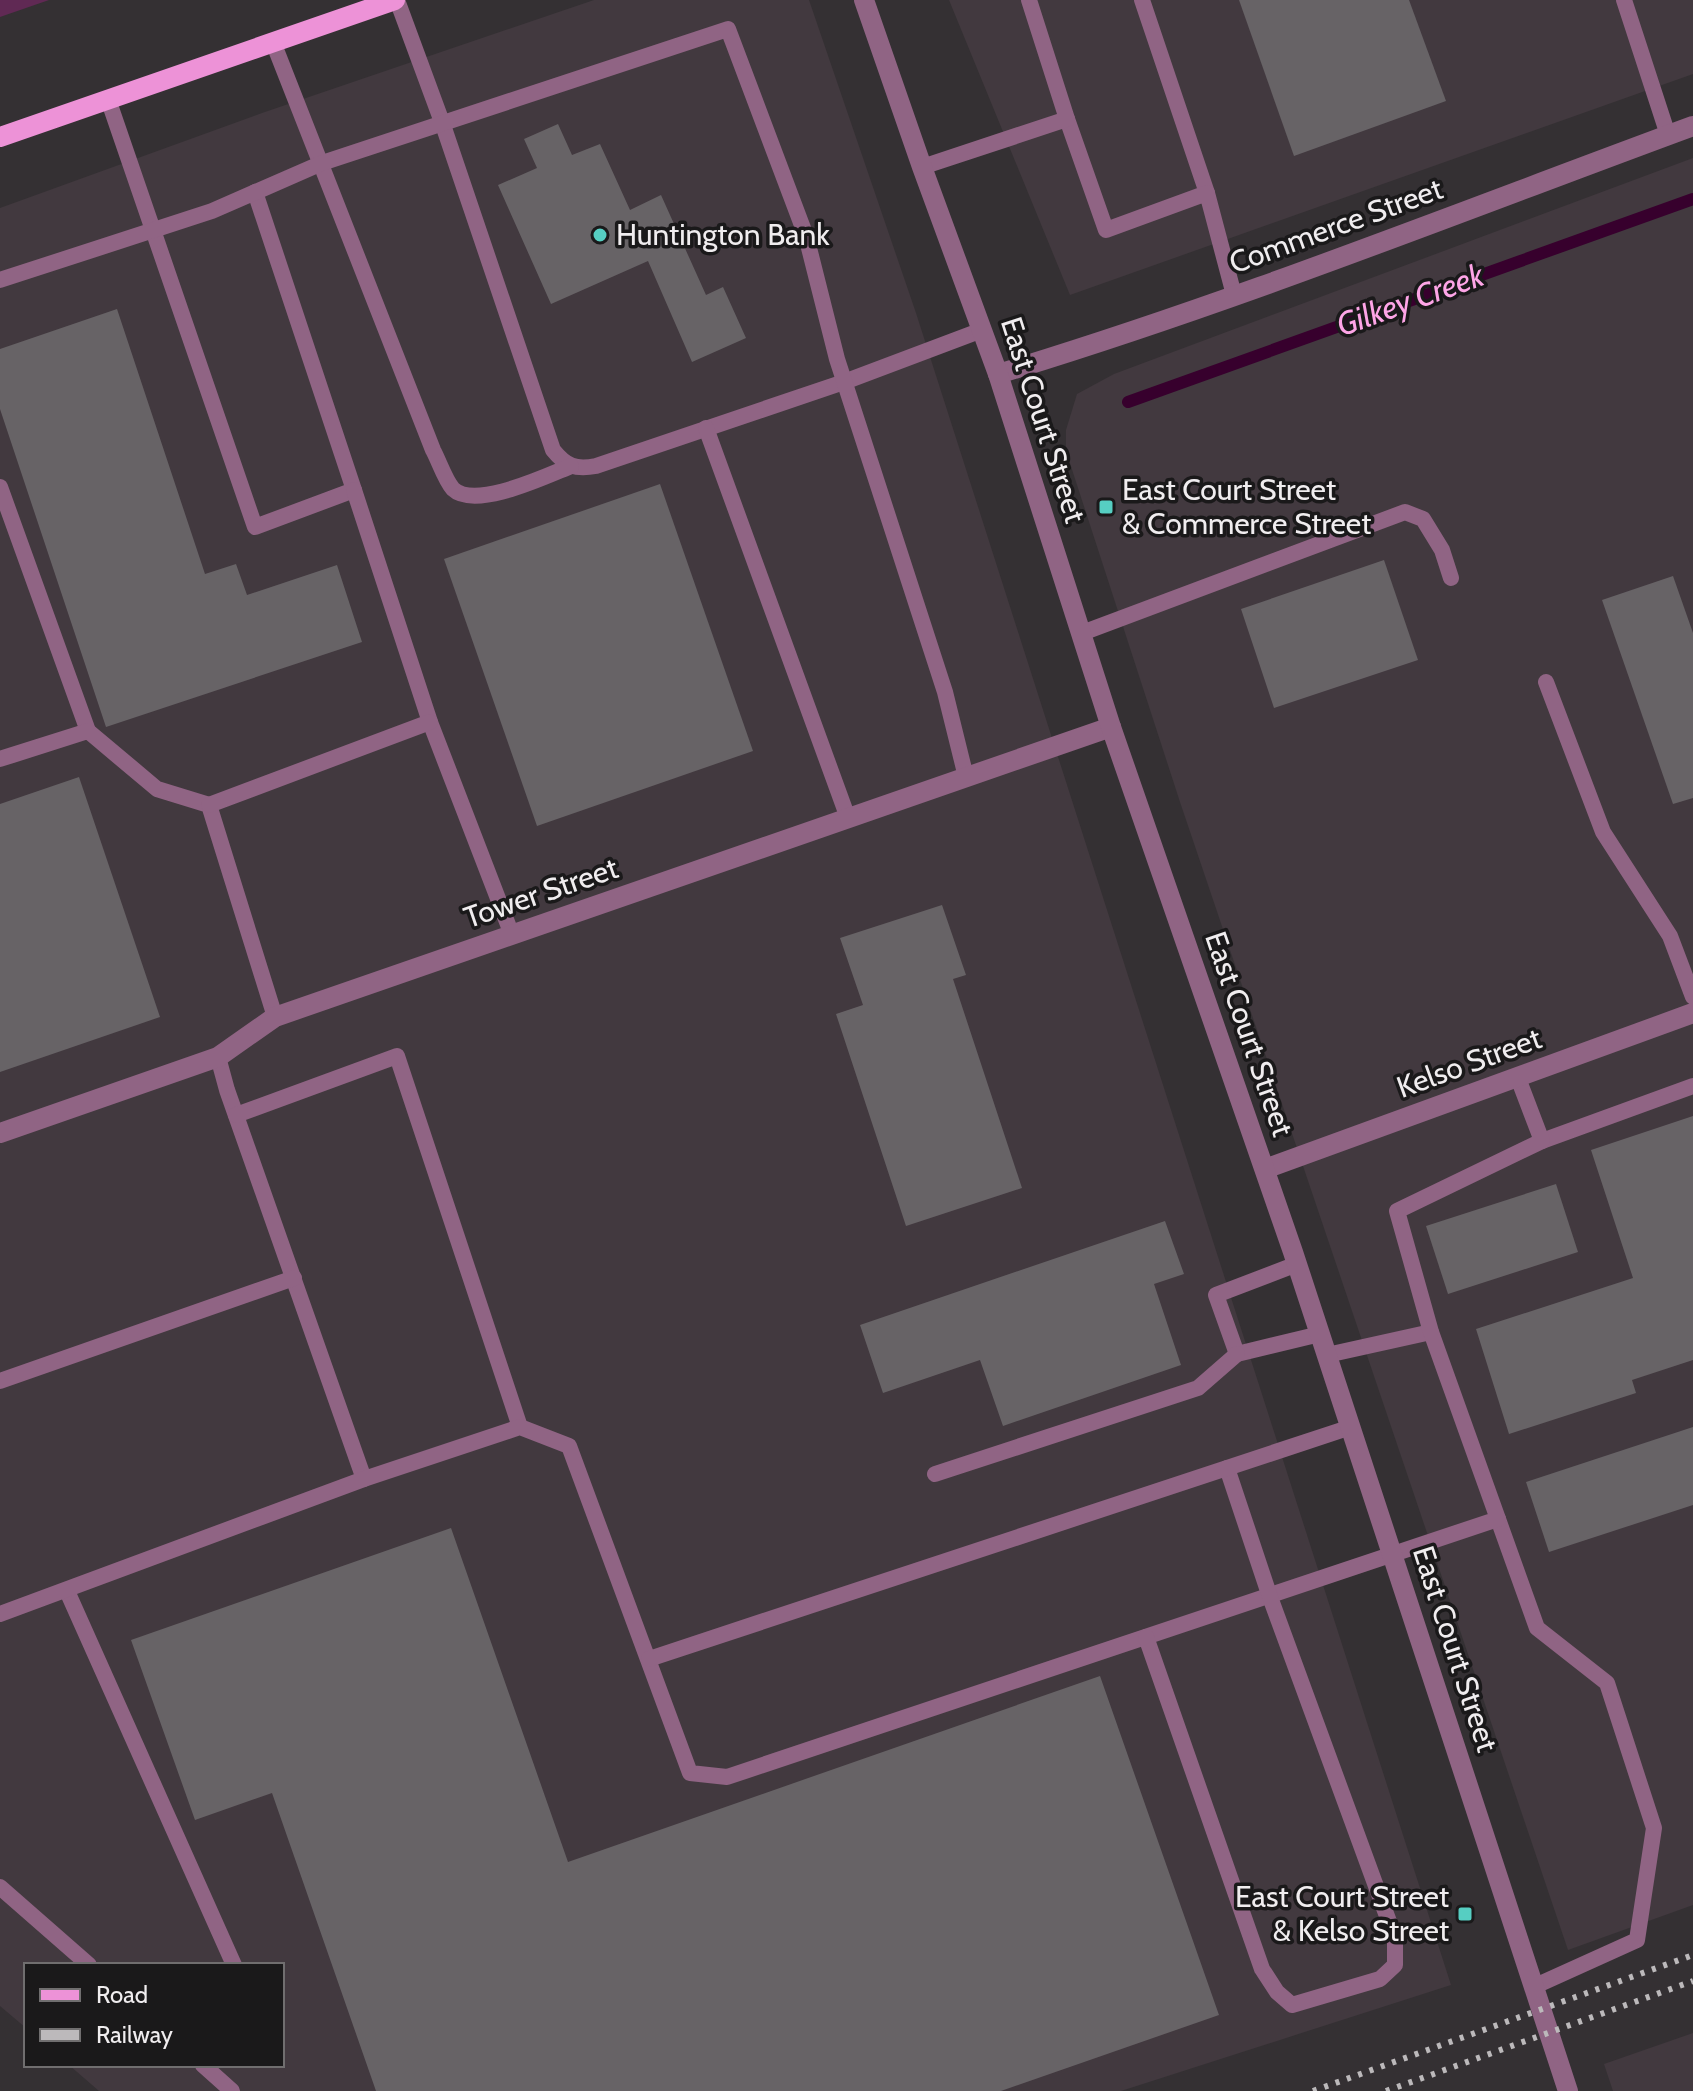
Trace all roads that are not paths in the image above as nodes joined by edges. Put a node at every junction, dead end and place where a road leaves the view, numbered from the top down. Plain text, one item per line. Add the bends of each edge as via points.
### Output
1 (396, 0) edge
2 (864, 0) edge
3 (1029, 0) edge
4 (1142, 0) edge
5 (1624, 0) edge
6 (273, 42) junction
7 (108, 99) junction
8 (1067, 119) junction
9 (442, 122) junction
10 (1693, 126) edge
11 (1668, 135) junction
12 (0, 137) edge
13 (322, 163) junction
14 (922, 167) junction
15 (255, 192) junction
16 (1207, 193) junction
17 (154, 229) junction
18 (0, 280) edge
19 (1234, 295) junction
20 (982, 330) junction
21 (998, 374) junction
22 (844, 382) junction
23 (706, 428) junction
24 (571, 466) junction
25 (0, 487) edge
26 (354, 490) junction
27 (1451, 578) dead end
28 (1082, 633) junction
29 (1546, 682) dead end
30 (430, 722) junction
31 (1111, 727) junction
32 (88, 731) junction
33 (0, 759) edge
34 (966, 777) junction
35 (209, 805) junction
36 (848, 818) junction
37 (512, 935) junction
38 (1693, 997) edge
39 (1693, 1013) edge
40 (275, 1017) junction
41 (218, 1057) junction
42 (1518, 1078) junction
43 (1693, 1086) edge
44 (236, 1115) junction
45 (0, 1133) edge
46 (1542, 1141) junction
47 (1265, 1169) junction
48 (1297, 1264) junction
49 (294, 1278) junction
50 (1431, 1332) junction
51 (1320, 1334) junction
52 (1237, 1354) junction
53 (1327, 1355) junction
54 (0, 1381) edge
55 (520, 1427) junction
56 (1351, 1427) junction
57 (1227, 1468) junction
58 (935, 1474) dead end
59 (364, 1479) junction
60 (1498, 1519) junction
61 (1392, 1556) junction
62 (67, 1591) junction
63 (1270, 1597) junction
64 (0, 1614) edge
65 (1146, 1637) junction
66 (649, 1659) junction
67 (0, 1887) edge
68 (87, 1963) edge
69 (233, 1963) edge
70 (1533, 1987) junction
71 (208, 2067) edge
72 (232, 2091) edge
73 (1568, 2091) edge

1 - 6 main road
1 - 9 lane
2 - 14 street, East Court Street
3 - 8 lane
4 - 16 lane
5 - 11 lane
6 - 7 main road
6 - 13 lane
7 - 12 main road
7 - 17 lane
8 - 14 lane
8 - 16 lane via 1106,230
9 - 13 lane
9 - 22 lane via 728,29 806,236
9 - 24 lane via 553,450
10 - 11 street, Commerce Street
11 - 19 street, Commerce Street
13 - 15 lane
13 - 24 lane via 433,450 454,489 471,497 495,494
14 - 20 street, East Court Street
15 - 17 lane
15 - 26 lane
16 - 19 lane
17 - 18 lane
17 - 26 lane via 255,527
19 - 21 street, Commerce Street
20 - 21 street, East Court Street
20 - 22 lane
21 - 28 street, East Court Street
22 - 23 lane
22 - 34 lane via 945,692
23 - 24 lane via 596,466
23 - 36 lane
25 - 32 lane
26 - 30 lane
27 - 28 lane via 1423,519 1405,512
28 - 31 street, East Court Street
29 - 38 lane via 1603,832 1670,936
30 - 35 lane
30 - 37 lane
31 - 34 street, Tower Street
31 - 47 street, East Court Street
32 - 33 lane
32 - 35 lane via 157,789
34 - 36 street, Tower Street
35 - 40 lane
36 - 37 street, Tower Street
37 - 40 street, Tower Street
39 - 42 street, Kelso Street
40 - 41 street, Tower Street
41 - 44 lane
41 - 45 street, Tower Street
42 - 46 lane
42 - 47 street, Kelso Street
43 - 46 lane
44 - 49 lane
44 - 55 lane via 397,1056
46 - 50 lane via 1397,1211
47 - 48 street, East Court Street
48 - 51 street, East Court Street
48 - 52 lane via 1216,1295
49 - 54 lane
49 - 59 lane
50 - 53 lane
50 - 60 lane
51 - 52 lane
51 - 53 street, East Court Street
52 - 58 lane via 1198,1388
53 - 56 street, East Court Street
55 - 59 lane
55 - 66 lane via 569,1446
56 - 57 lane
56 - 61 street, East Court Street
57 - 63 lane
57 - 66 lane
59 - 62 lane
60 - 61 lane
60 - 70 lane via 1537,1628 1607,1683 1654,1828 1637,1940
61 - 63 lane
61 - 70 street, East Court Street
62 - 64 lane
62 - 69 lane
63 - 65 lane
63 - 65 lane via 1395,1938 1395,1965 1380,1979 1292,2005 1277,1992 1262,1969
65 - 66 lane via 727,1777 690,1773
67 - 68 lane
70 - 73 street, East Court Street
71 - 72 lane

